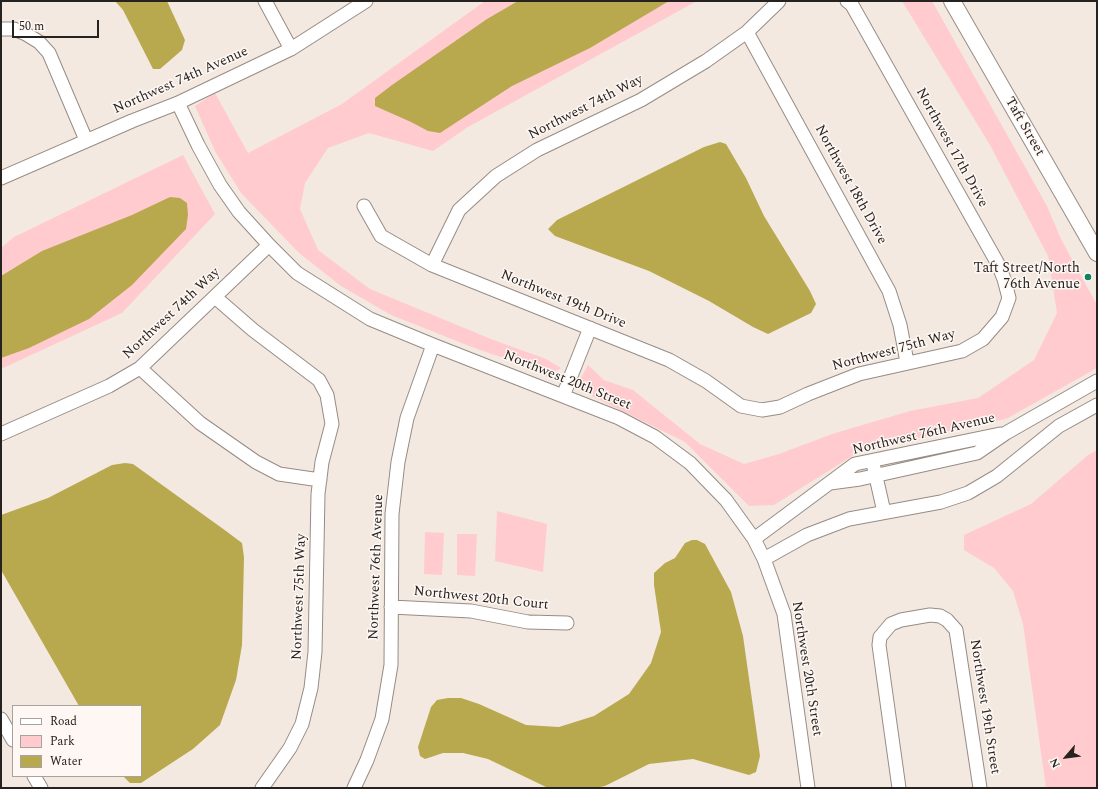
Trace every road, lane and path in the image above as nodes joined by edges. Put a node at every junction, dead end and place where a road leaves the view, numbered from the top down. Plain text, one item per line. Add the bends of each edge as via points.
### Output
1 (265, 1) edge
2 (366, 1) edge
3 (779, 1) edge
4 (847, 1) edge
5 (952, 1) edge
6 (1, 29) edge
7 (746, 32) junction
8 (291, 49) junction
9 (178, 103) junction
10 (86, 140) junction
11 (1, 178) edge
12 (364, 206) dead end
13 (269, 245) junction
14 (1097, 252) edge
15 (432, 265) junction
16 (215, 297) junction
17 (1002, 317) joint
18 (590, 328) junction
19 (433, 345) junction
20 (907, 362) junction
21 (140, 368) junction
22 (1097, 382) edge
23 (563, 396) junction
24 (1097, 405) edge
25 (762, 410) joint
26 (1006, 433) junction
27 (1, 434) edge
28 (872, 461) junction
29 (875, 475) junction
30 (320, 480) junction
31 (830, 483) junction
32 (884, 512) junction
33 (754, 539) junction
34 (764, 559) junction
35 (391, 607) junction
36 (567, 623) dead end
37 (1, 719) edge
38 (12, 738) edge
39 (35, 777) edge
40 (41, 788) edge
41 (262, 788) edge
42 (354, 788) edge
43 (808, 788) edge
44 (899, 788) edge
45 (980, 788) edge

1 - 8 street
2 - 8 street, Northwest 74th Avenue
3 - 7 street, Northwest 74th Way
4 - 17 street, Northwest 17th Drive via 852,5 998,264 1009,298
5 - 14 street, Taft Street
6 - 10 street via 14,29 26,34 39,42 49,53
7 - 15 street, Northwest 74th Way via 706,61 640,100 537,150 496,176 459,210
7 - 20 street, Northwest 18th Drive via 889,291 900,325
8 - 9 street, Northwest 74th Avenue
9 - 10 street, Northwest 74th Avenue
9 - 13 street, Northwest 20th Street via 220,185 239,212
10 - 11 street, Northwest 74th Avenue
12 - 15 street, Northwest 19th Drive via 381,236
13 - 16 street, Northwest 74th Way
13 - 19 street, Northwest 20th Street via 297,273 332,296 370,319
15 - 18 street, Northwest 19th Drive
16 - 21 street, Northwest 74th Way
16 - 30 street, Northwest 75th Way via 252,330 319,380 327,395 332,424
17 - 20 street, Northwest 75th Way via 983,339 962,351
18 - 23 street
18 - 25 street, Northwest 19th Drive via 669,360 706,381 741,406
19 - 23 street, Northwest 20th Street
19 - 35 street, Northwest 76th Avenue via 407,418 398,462 392,514
20 - 25 street, Northwest 75th Way via 859,374 780,407
21 - 27 street, Northwest 74th Way via 109,386
21 - 30 street via 200,422 256,462 279,474
22 - 26 street, Northwest 76th Avenue
23 - 33 street, Northwest 20th Street via 619,418 655,437 690,463 726,500
24 - 32 street via 1059,426 996,476 968,493 941,502
26 - 28 street, Northwest 76th Avenue
26 - 29 street, Northwest 76th Avenue via 977,452
28 - 29 street
28 - 31 street, Northwest 76th Avenue via 855,464
29 - 31 street, Northwest 76th Avenue
29 - 32 street
30 - 41 street, Northwest 75th Way via 312,688 302,724 290,748
31 - 33 street, Northwest 76th Avenue
32 - 34 street via 849,519 814,532
33 - 34 street, Northwest 20th Street
34 - 43 street, Northwest 20th Street via 784,614
35 - 36 street, Northwest 20th Court via 471,611 528,622
35 - 42 street, Northwest 76th Avenue via 391,665 382,719
37 - 38 street
39 - 40 street
44 - 45 street, Northwest 19th Street via 880,637 896,622 930,615 947,620 956,630

